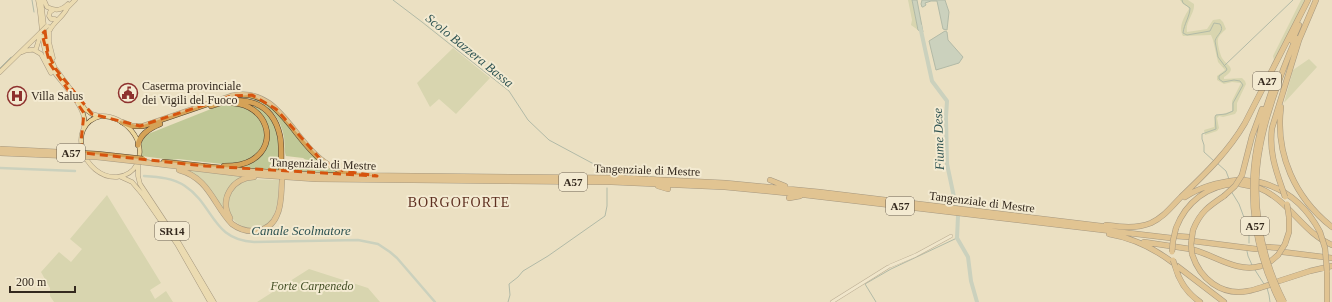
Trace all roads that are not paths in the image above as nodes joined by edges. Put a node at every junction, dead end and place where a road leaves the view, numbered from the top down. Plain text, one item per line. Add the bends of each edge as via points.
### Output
1 (38, 0) edge
2 (44, 0) edge
3 (74, 0) edge
4 (1309, 0) edge
5 (1315, 0) edge
6 (68, 6) junction
7 (54, 10) junction
8 (49, 17) junction
9 (56, 18) junction
10 (43, 31) junction
11 (30, 42) junction
12 (38, 44) junction
13 (33, 50) junction
14 (51, 51) junction
15 (1289, 52) junction
16 (20, 53) junction
17 (0, 72) edge
18 (1273, 87) junction
19 (1283, 92) junction
20 (76, 96) junction
21 (76, 102) junction
22 (210, 105) junction
23 (101, 116) junction
24 (122, 122) junction
25 (84, 129) junction
26 (138, 145) junction
27 (1258, 147) junction
28 (0, 150) edge
29 (0, 153) edge
30 (141, 160) junction
31 (185, 164) junction
32 (163, 165) junction
33 (282, 170) dead end
34 (626, 172) dead end
35 (117, 177) junction
36 (382, 178) junction
37 (606, 178) junction
38 (280, 180) junction
39 (770, 180) dead end
40 (1235, 182) junction
41 (637, 183) junction
42 (1250, 183) dead end
43 (668, 189) dead end
44 (802, 190) junction
45 (816, 196) junction
46 (789, 198) dead end
47 (1173, 206) junction
48 (949, 210) junction
49 (962, 211) junction
50 (980, 215) junction
51 (1057, 221) junction
52 (1332, 227) edge
53 (951, 236) dead end
54 (1173, 237) junction
55 (1135, 240) junction
56 (1332, 245) edge
57 (1256, 247) dead end
58 (1268, 249) dead end
59 (1282, 250) junction
60 (1192, 251) junction
61 (1332, 255) edge
62 (1332, 258) edge
63 (1270, 261) dead end
64 (1174, 263) junction
65 (1332, 266) edge
66 (1259, 267) dead end
67 (1279, 281) dead end
68 (1269, 285) dead end
69 (210, 302) edge
70 (214, 302) edge
71 (832, 302) edge
72 (1200, 302) edge
73 (1224, 302) edge
74 (1280, 302) edge
75 (1284, 302) edge
76 (1327, 302) edge

1 - 10 main road, SR14
1 - 10 main road via 39,30
2 - 7 main road via 46,6
3 - 6 main road
3 - 7 main road via 63,9
4 - 15 highway, A27
4 - 47 highway, A27 via 1245,123 1220,158
5 - 15 highway, A27
5 - 19 highway, A27
6 - 9 main road
6 - 14 main road via 51,28
7 - 8 main road via 49,12
7 - 9 main road via 57,13
8 - 9 main road
8 - 10 main road via 49,23
9 - 10 main road
10 - 11 main road
10 - 12 main road
10 - 14 main road, SR14 via 48,38
10 - 20 main road, SR14 via 51,60
10 - 21 main road, SR14 via 44,50 50,64
11 - 12 main road via 35,41
11 - 13 main road via 29,47
11 - 16 main road
12 - 13 main road
13 - 16 main road
13 - 21 main road, SR14 via 41,54 52,74
14 - 20 main road, SR14
15 - 18 highway, A57
15 - 27 highway, A57
16 - 17 main road
18 - 27 highway, A57 via 1264,114
18 - 40 highway
19 - 52 highway, A27 via 1280,126 1286,163 1303,198
19 - 59 highway, A27, bridge via 1271,143 1273,160 1290,217 1289,232
20 - 23 main road, SR14 via 90,113
21 - 25 main road, SR14 via 85,116
22 - 24 highway, A57 via 143,126 132,126
22 - 26 highway, A57 via 153,127 142,136
22 - 31 highway, A57 via 238,104 256,111 266,128 264,146 256,157 244,163 224,166
22 - 33 highway, A57 via 243,100 256,103 266,110 280,134
22 - 36 highway, A57 via 240,94 261,98 276,109 323,162 344,172
23 - 24 main road, SR14 via 110,116
23 - 25 main road via 92,120
24 - 26 main road via 132,132
25 - 35 main road, SR14 via 81,137 82,146 88,162 101,173
26 - 30 main road, SR14
27 - 74 highway, A57, bridge via 1253,184 1256,229 1265,265
27 - 75 highway, A57, bridge via 1256,190 1259,228 1268,263
28 - 30 highway, Tangenziale di Mestre / A57, bridge via 97,154
29 - 30 highway, Tangenziale di Mestre / A57, bridge
30 - 31 highway, Tangenziale di Mestre / A57
30 - 32 highway, Tangenziale di Mestre / A57
30 - 35 main road via 130,172
30 - 70 main road, SR14 via 137,173 140,184 184,249
31 - 36 highway, Tangenziale di Mestre / A57 via 279,173
32 - 38 highway, Tangenziale di Mestre / A57
32 - 38 highway, A57 via 199,180 229,220 239,228 249,231 263,229 275,219 280,207
34 - 37 highway
35 - 69 main road, SR14 via 130,181 139,190 177,244
36 - 37 highway, Tangenziale di Mestre / A57
36 - 38 highway, Tangenziale di Mestre / A57
36 - 41 highway, Tangenziale di Mestre / A57
37 - 44 highway, Tangenziale di Mestre / A57 via 725,183
38 - 38 highway, A57 via 277,210 267,224 256,229 247,229 229,217 226,199 236,183 249,177
39 - 44 highway
40 - 42 highway
40 - 47 highway, A57 via 1211,185 1190,194
40 - 60 highway, bridge via 1235,186 1202,213 1193,230
40 - 64 highway, bridge via 1208,191 1195,199 1185,210 1173,241
41 - 43 highway
41 - 45 highway, Tangenziale di Mestre / A57 via 725,187
44 - 48 highway, Tangenziale di Mestre / A57
45 - 46 highway
45 - 48 highway, Tangenziale di Mestre / A57
47 - 51 highway, A57 via 1154,221 1133,227
48 - 49 highway, Tangenziale di Mestre / A57
49 - 50 highway, Tangenziale di Mestre / A57
49 - 51 highway, Tangenziale di Mestre / A57
50 - 54 highway, Tangenziale di Mestre / A57
50 - 55 highway
51 - 54 highway, Tangenziale di Mestre / A57
53 - 71 street via 889,267
54 - 57 highway, Tangenziale di Mestre / A57
55 - 60 highway
55 - 64 highway
56 - 76 highway, bridge via 1313,234 1278,199 1259,185 1276,188 1295,200 1311,217 1320,232 1325,248
58 - 59 highway, A57
59 - 61 highway, A57
59 - 62 highway, A57
59 - 63 highway
60 - 66 highway via 1233,265
60 - 68 highway via 1198,269 1214,285 1240,292
64 - 72 highway via 1184,286
64 - 73 highway
65 - 67 highway

